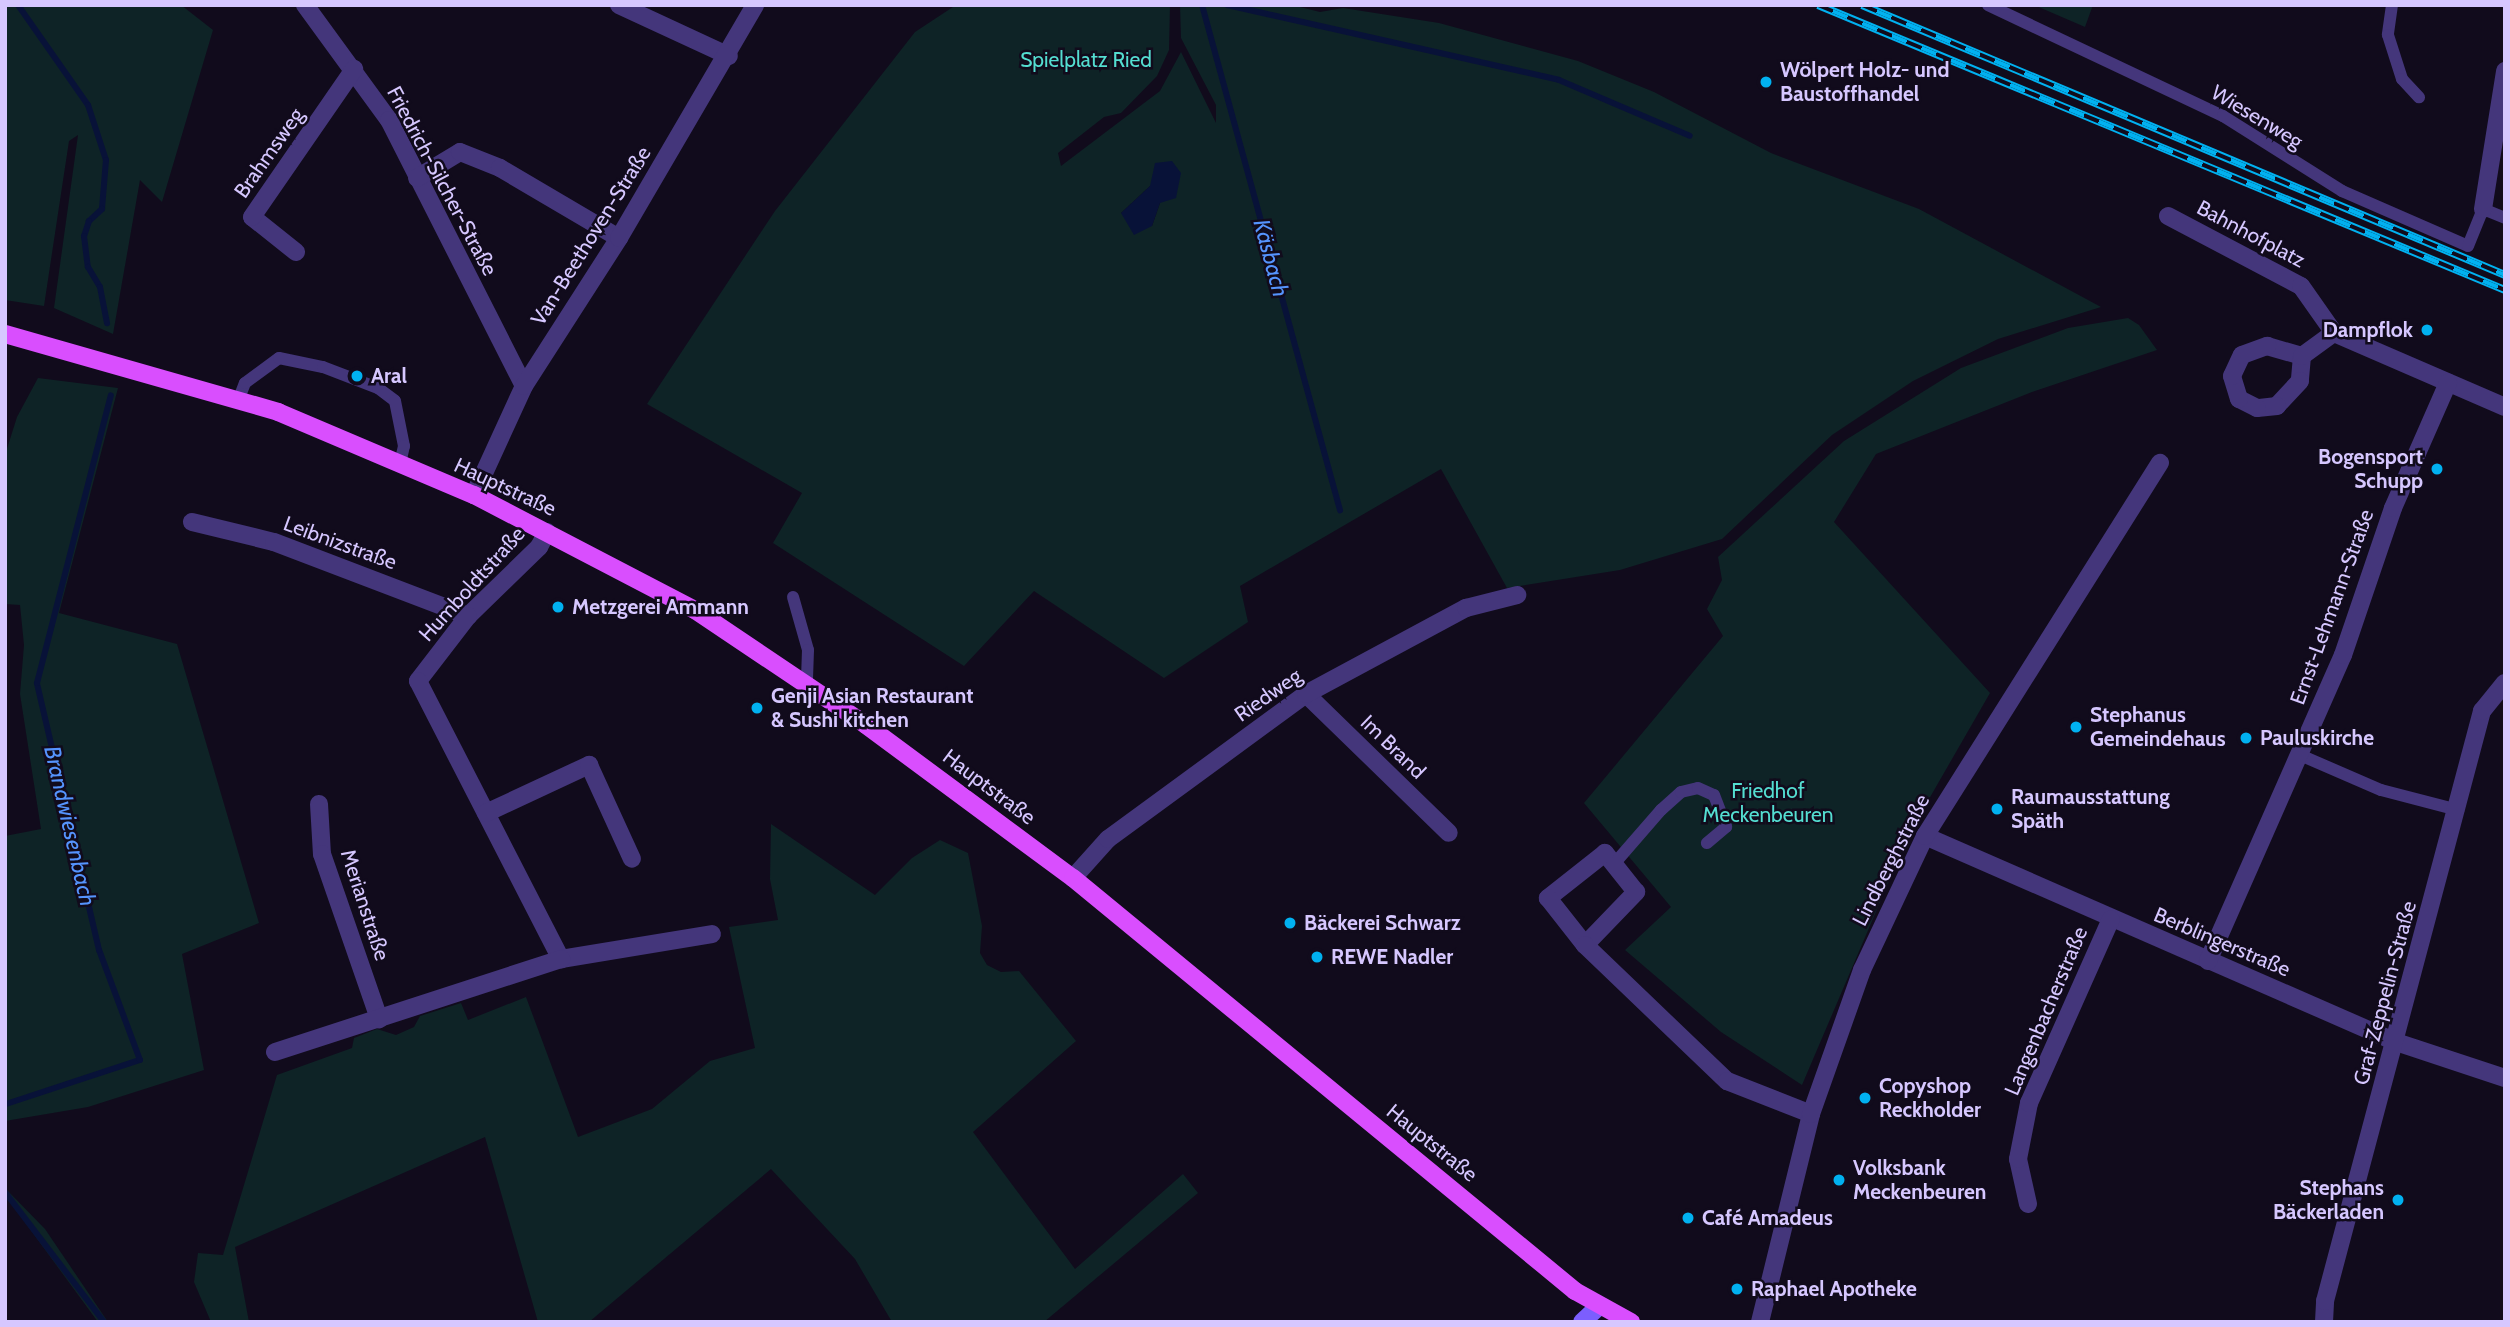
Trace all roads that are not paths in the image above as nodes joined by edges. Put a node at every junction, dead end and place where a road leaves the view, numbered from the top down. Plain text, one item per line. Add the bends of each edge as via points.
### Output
1 (305, 5) edge
2 (619, 5) edge
3 (755, 5) edge
4 (1988, 5) edge
5 (2392, 5) edge
6 (729, 56) junction
7 (355, 69) junction
8 (2505, 71) edge
9 (2419, 97) dead end
10 (417, 178) junction
11 (2483, 209) junction
12 (2168, 216) dead end
13 (2505, 218) edge
14 (619, 238) junction
15 (296, 252) dead end
16 (2334, 333) junction
17 (5, 334) edge
18 (2302, 356) dead end
19 (2448, 383) junction
20 (524, 386) junction
21 (238, 401) junction
22 (2505, 407) edge
23 (2160, 463) dead end
24 (400, 464) junction
25 (474, 495) junction
26 (192, 522) dead end
27 (547, 532) junction
28 (1517, 595) dead end
29 (793, 597) dead end
30 (468, 616) junction
31 (807, 685) junction
32 (2504, 688) edge
33 (1306, 694) junction
34 (2300, 755) junction
35 (319, 804) dead end
36 (2458, 810) junction
37 (486, 813) junction
38 (1449, 833) dead end
39 (1925, 836) junction
40 (1707, 844) dead end
41 (632, 859) dead end
42 (1614, 864) junction
43 (1073, 878) junction
44 (2111, 919) junction
45 (712, 934) dead end
46 (1585, 945) junction
47 (561, 959) junction
48 (2208, 961) junction
49 (379, 1019) junction
50 (2396, 1042) junction
51 (275, 1052) dead end
52 (2505, 1078) edge
53 (1811, 1114) junction
54 (2028, 1204) dead end
55 (1599, 1306) junction
56 (1582, 1322) edge
57 (1631, 1322) edge
58 (1760, 1322) edge
59 (2324, 1322) edge

1 - 7 street, Friedrich-Silcher-Straße
2 - 6 street
3 - 6 street, Van-Beethoven-Straße
4 - 11 lane, Wiesenweg via 2223,116 2342,191 2468,246
5 - 9 lane via 2388,34 2402,79
6 - 14 street, Van-Beethoven-Straße
7 - 10 street, Friedrich-Silcher-Straße
7 - 15 street, Brahmsweg via 252,217
8 - 11 street
10 - 14 street via 460,152 500,167
10 - 20 street, Friedrich-Silcher-Straße
11 - 13 lane
12 - 16 street, Bahnhofplatz via 2301,286
14 - 20 street, Van-Beethoven-Straße
16 - 18 street
16 - 19 street
17 - 21 main road, Hauptstraße
19 - 22 street
19 - 34 street, Ernst-Lehmann-Straße via 2393,508 2343,655
20 - 25 street, Van-Beethoven-Straße
21 - 24 main road, Hauptstraße via 278,412
21 - 24 lane via 246,383 279,358 323,366 378,388 395,401 404,446
23 - 39 street, Lindberghstraße
24 - 25 main road, Hauptstraße
25 - 27 main road, Hauptstraße
26 - 30 street, Leibnizstraße via 274,542
27 - 30 street, Humboldtstraße via 540,547
27 - 31 main road, Hauptstraße via 695,610
28 - 33 street, Riedweg via 1466,608
29 - 31 lane via 808,650
30 - 37 street, Humboldtstraße via 418,681
31 - 43 main road, Hauptstraße
32 - 36 street, Graf-Zeppelin-Straße via 2482,711
33 - 38 street, Im Brand
33 - 43 street, Riedweg via 1108,839
34 - 36 lane via 2381,790
34 - 48 street, Ernst-Lehmann-Straße
35 - 49 street, Merianstraße via 322,854
36 - 50 street, Graf-Zeppelin-Straße
37 - 41 street via 589,765
37 - 47 street, Humboldtstraße
39 - 44 street, Berblingerstraße
39 - 53 street, Lindberghstraße via 1862,970
40 - 42 lane via 1727,827 1714,795 1698,788 1681,792 1661,810
42 - 46 street via 1636,892
42 - 46 street via 1605,853 1548,898
43 - 55 main road, Hauptstraße
44 - 48 street, Berblingerstraße
44 - 54 street, Langenbacherstraße via 2029,1103 2018,1159
45 - 47 street
46 - 53 street via 1727,1081
47 - 49 street
48 - 50 street, Berblingerstraße
49 - 51 street
50 - 52 street, Berblingerstraße
50 - 59 street, Graf-Zeppelin-Straße via 2325,1301
53 - 58 street, Lindberghstraße
55 - 56 main road
55 - 57 main road, Hauptstraße

